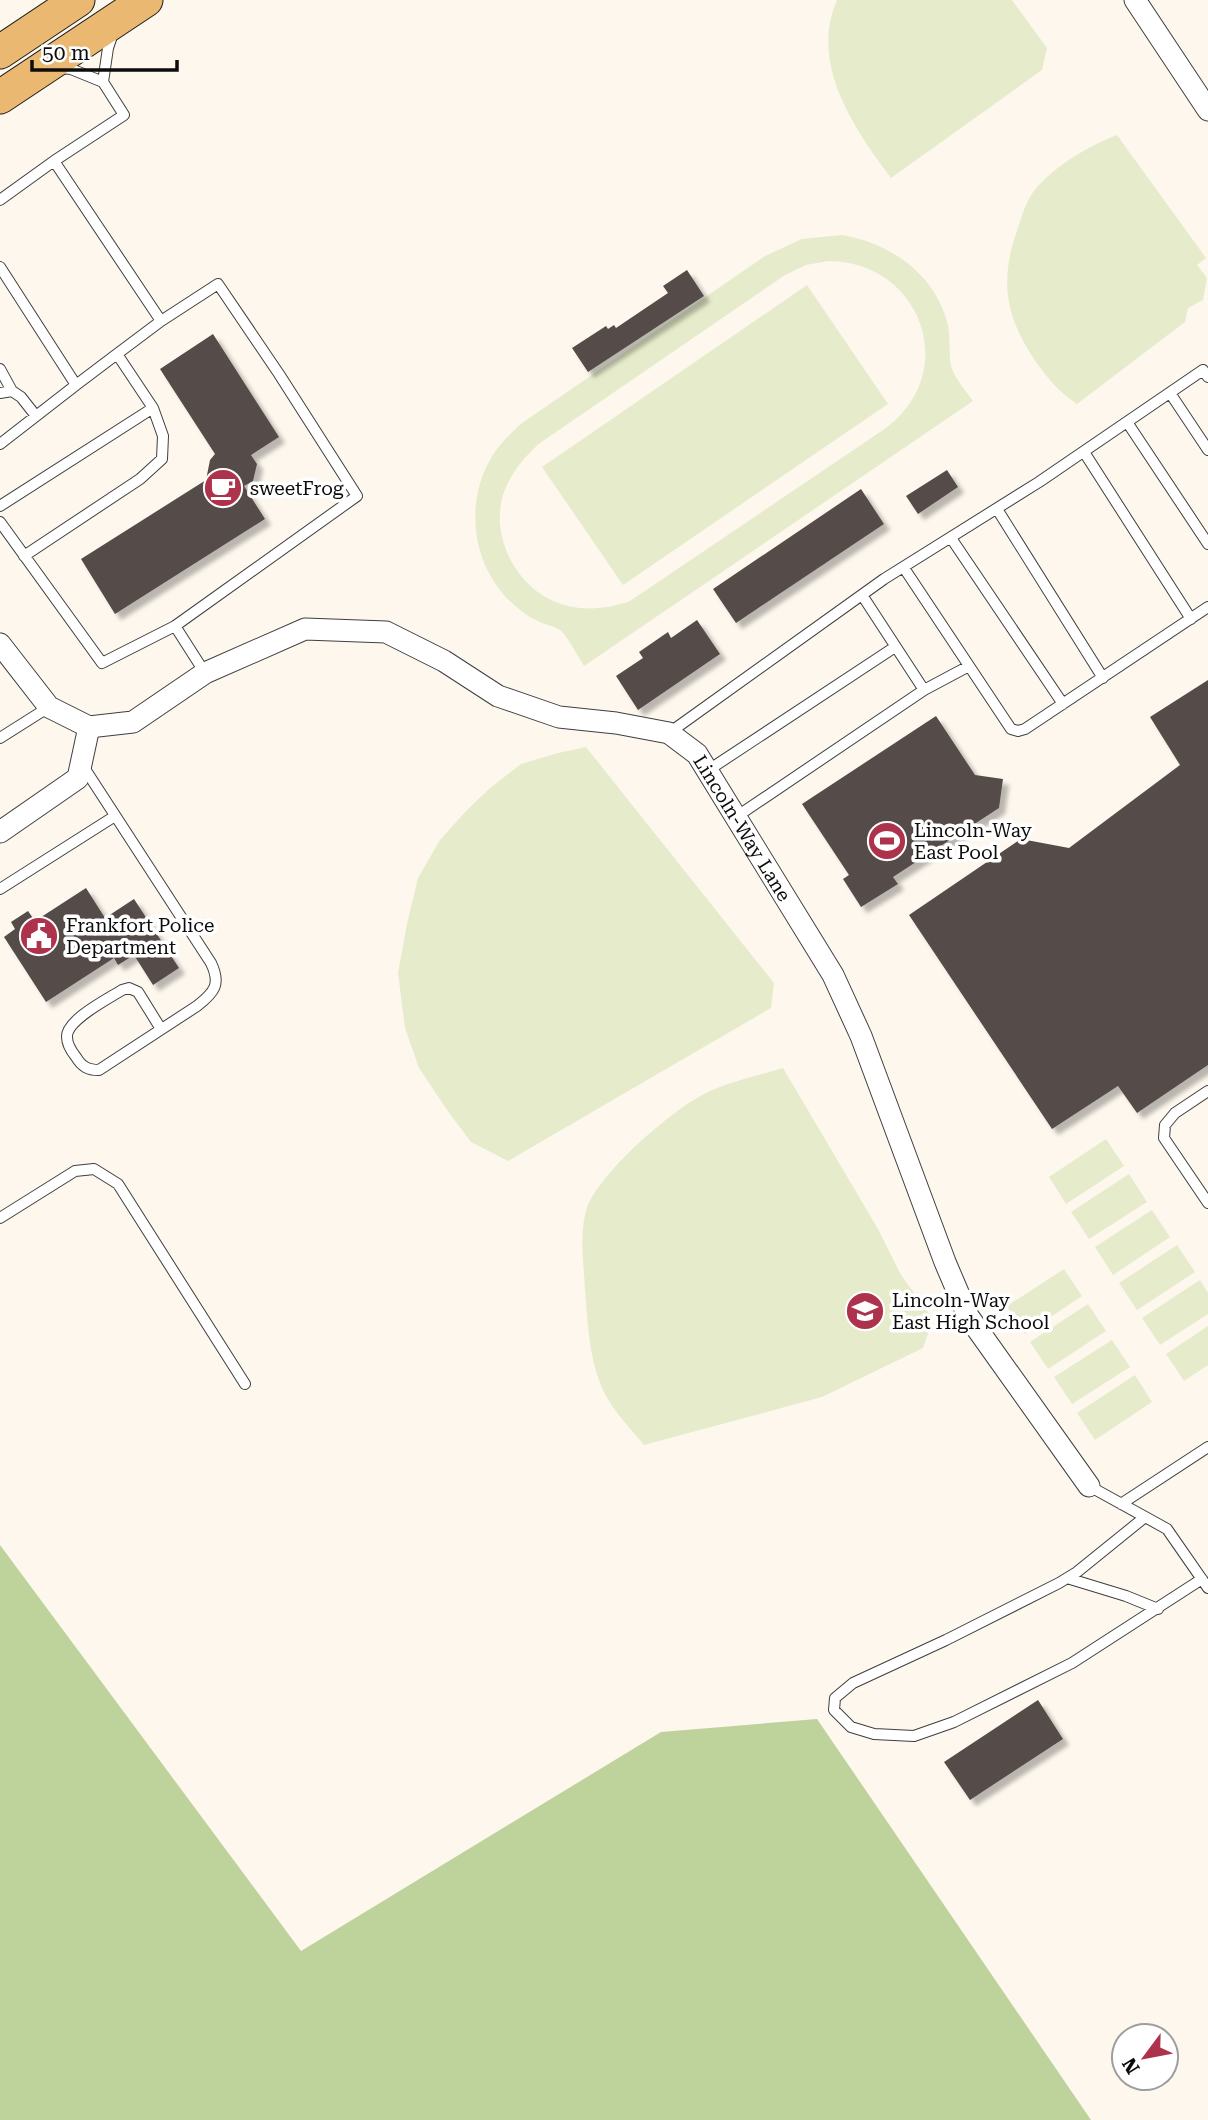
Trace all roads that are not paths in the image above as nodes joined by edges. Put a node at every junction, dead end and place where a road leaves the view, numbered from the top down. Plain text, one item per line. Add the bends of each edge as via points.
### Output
1 (78, 0) edge
2 (146, 0) edge
3 (1135, 0) edge
4 (117, 19) junction
5 (0, 51) edge
6 (47, 66) junction
7 (103, 82) junction
8 (0, 97) edge
9 (1208, 110) edge
10 (54, 161) junction
11 (0, 200) edge
12 (0, 267) edge
13 (161, 321) junction
14 (117, 354) junction
15 (0, 369) edge
16 (1206, 371) edge
17 (76, 385) junction
18 (12, 391) junction
19 (0, 393) edge
20 (1170, 393) junction
21 (153, 408) junction
22 (36, 416) junction
23 (1127, 422) junction
24 (0, 444) edge
25 (1208, 450) edge
26 (1084, 452) junction
27 (0, 506) edge
28 (997, 509) junction
29 (0, 522) edge
30 (951, 538) junction
31 (1208, 544) edge
32 (24, 556) junction
33 (904, 568) junction
34 (862, 595) junction
35 (1208, 607) edge
36 (1191, 619) junction
37 (175, 626) junction
38 (0, 644) edge
39 (895, 647) junction
40 (969, 666) junction
41 (205, 673) junction
42 (1103, 678) junction
43 (924, 690) junction
44 (1063, 704) junction
45 (50, 708) junction
46 (89, 727) junction
47 (669, 733) junction
48 (0, 738) edge
49 (81, 764) junction
50 (708, 771) junction
51 (115, 816) junction
52 (736, 817) junction
53 (0, 832) edge
54 (0, 889) edge
55 (161, 1029) junction
56 (1208, 1091) edge
57 (1208, 1203) edge
58 (0, 1217) edge
59 (245, 1384) dead end
60 (1208, 1447) edge
61 (1089, 1486) joint
62 (1121, 1504) junction
63 (1145, 1517) junction
64 (1067, 1578) junction
65 (1205, 1584) edge
66 (1158, 1609) junction

1 - 5 main road
2 - 4 main road
3 - 9 street
4 - 6 main road
4 - 7 lane
6 - 7 lane via 71,69
6 - 8 main road
7 - 10 lane via 124,115
10 - 11 lane
10 - 13 lane
12 - 17 lane
13 - 14 lane
13 - 37 lane via 218,284 357,496
14 - 17 lane
14 - 21 lane
15 - 18 lane
16 - 20 lane
17 - 22 lane
18 - 19 lane
18 - 22 lane
20 - 23 lane
20 - 25 lane
21 - 27 lane
21 - 32 lane via 163,436 162,459 140,479
22 - 24 lane
23 - 26 lane
23 - 31 lane
26 - 28 lane
26 - 36 lane
28 - 30 lane
28 - 42 lane
29 - 32 lane
30 - 33 lane
30 - 44 lane
32 - 37 lane via 102,663
33 - 34 lane
33 - 40 lane
34 - 39 lane
34 - 47 lane
35 - 36 lane
36 - 42 lane
37 - 41 lane
38 - 45 street
39 - 43 lane
39 - 50 lane
40 - 43 lane
40 - 44 lane via 1011,729 1025,729
41 - 46 street, Lincoln-Way Lane via 132,722
41 - 47 street, Lincoln-Way Lane via 305,629 386,632 444,661 498,696 559,717
42 - 44 lane
43 - 52 lane
45 - 46 street
45 - 48 lane
46 - 49 street
47 - 50 street, Lincoln-Way Lane via 697,754
49 - 51 lane
49 - 53 street via 78,778
50 - 52 street, Lincoln-Way Lane
51 - 54 lane
51 - 55 lane via 217,975 209,997
52 - 61 street, Lincoln-Way Lane via 833,975 861,1036 968,1316
55 - 55 lane via 99,1070 79,1063 66,1036 80,1017 129,988 138,992
56 - 57 lane via 1175,1113 1165,1125 1164,1138
58 - 59 lane via 75,1171 94,1169 118,1184
60 - 62 lane
61 - 62 lane
62 - 63 lane
63 - 64 lane
63 - 65 lane via 1167,1529
64 - 66 lane
64 - 66 lane via 853,1683 835,1698 834,1710 851,1727 874,1734 914,1736 954,1722 1072,1663
65 - 66 lane

